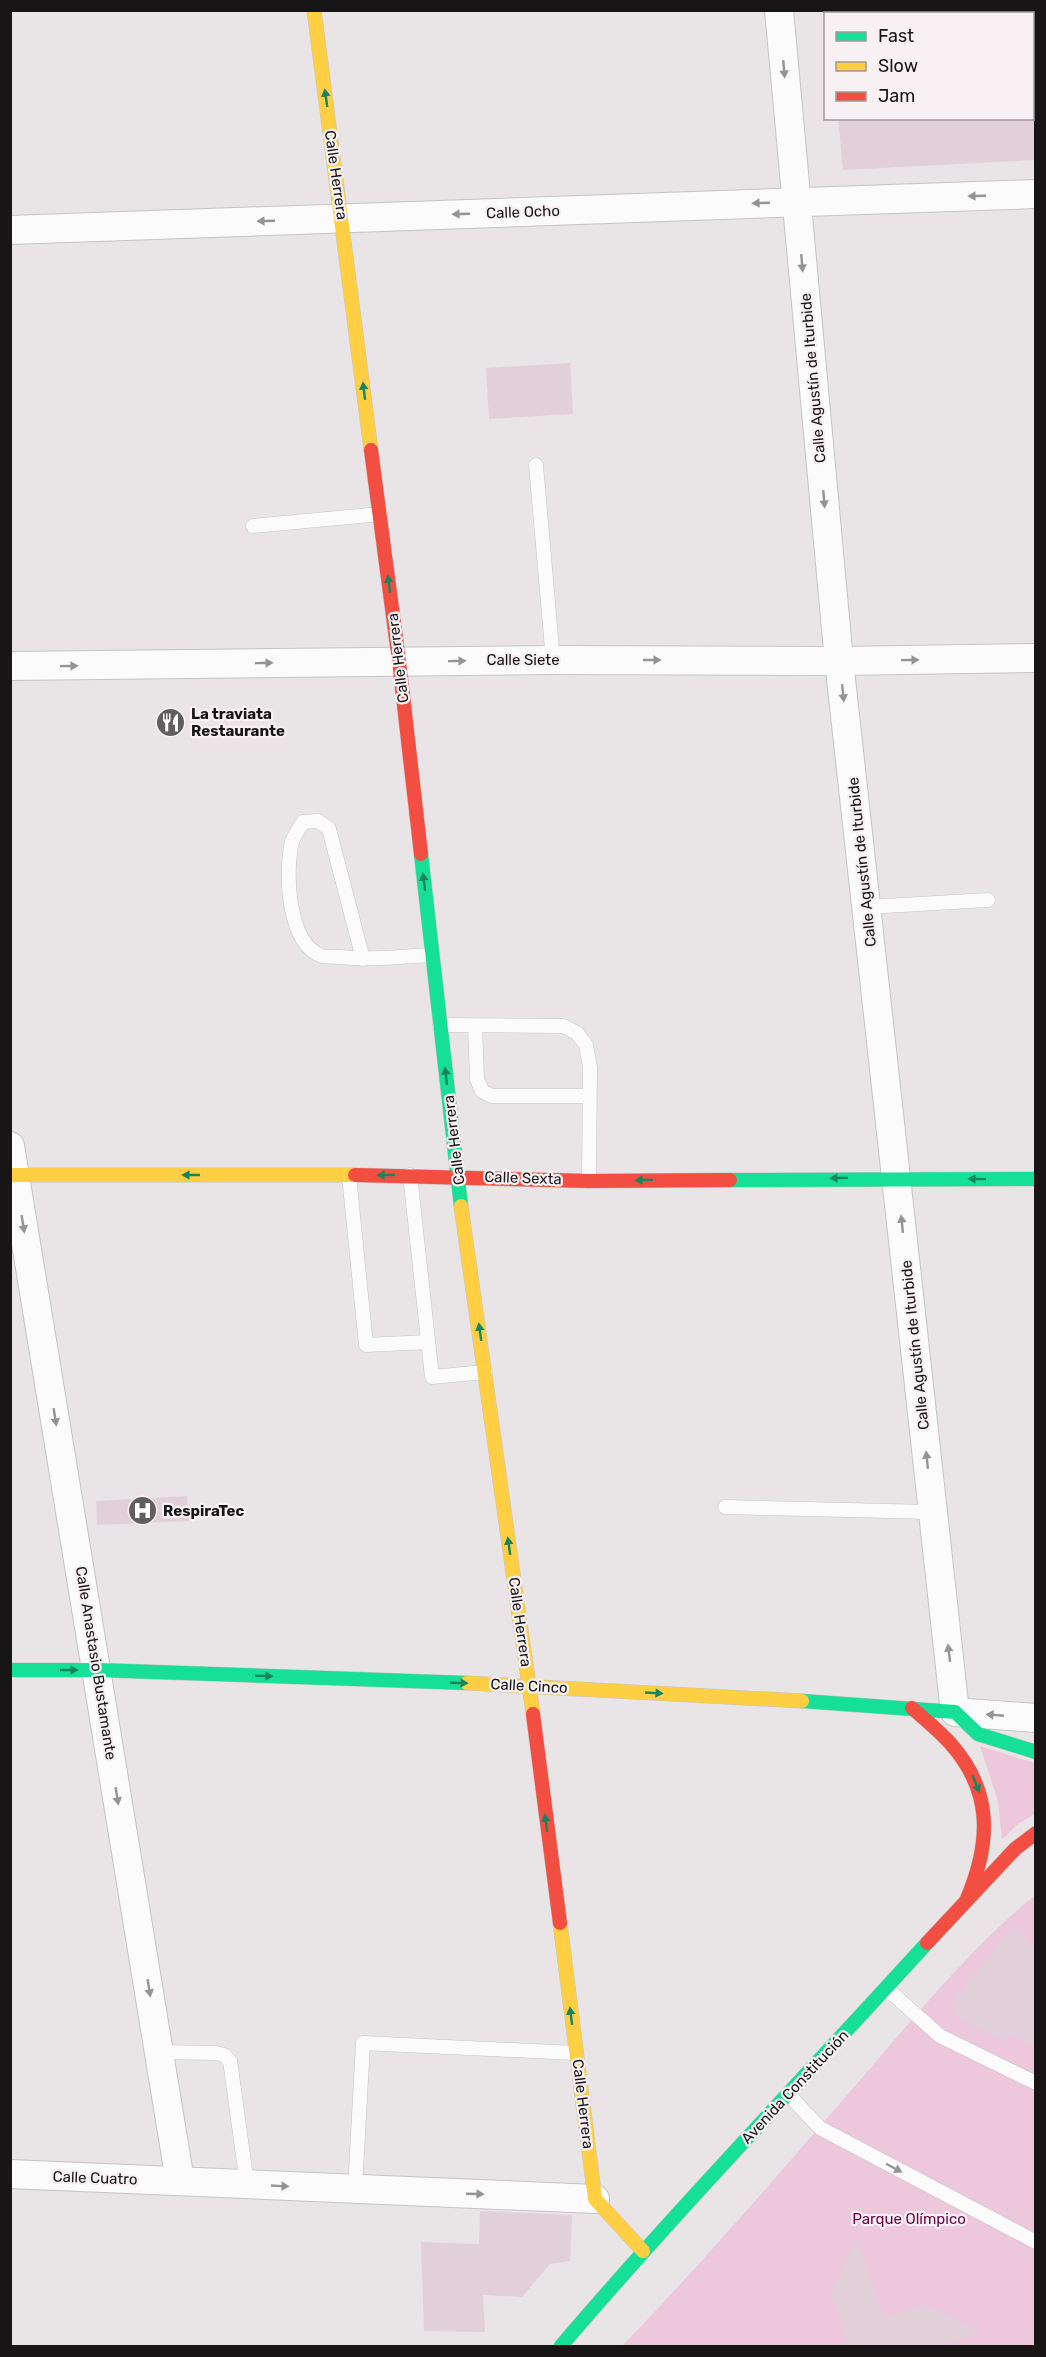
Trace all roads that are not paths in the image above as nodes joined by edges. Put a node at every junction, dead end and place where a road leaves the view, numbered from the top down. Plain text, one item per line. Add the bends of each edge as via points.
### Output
1 (314, 10) edge
2 (778, 10) edge
3 (1035, 194) edge
4 (796, 202) junction
5 (342, 219) junction
6 (10, 230) edge
7 (536, 465) dead end
8 (380, 514) junction
9 (254, 526) dead end
10 (1035, 658) edge
11 (553, 660) junction
12 (399, 661) junction
13 (839, 661) junction
14 (10, 666) edge
15 (988, 900) dead end
16 (867, 907) junction
17 (432, 955) junction
18 (363, 959) junction
19 (441, 1025) junction
20 (475, 1026) junction
21 (589, 1096) junction
22 (10, 1146) edge
23 (13, 1175) edge
24 (410, 1175) junction
25 (348, 1176) junction
26 (458, 1176) junction
27 (897, 1178) junction
28 (1035, 1179) edge
29 (589, 1181) junction
30 (428, 1342) junction
31 (485, 1372) junction
32 (725, 1507) dead end
33 (932, 1512) junction
34 (10, 1670) edge
35 (97, 1670) junction
36 (529, 1685) junction
37 (912, 1708) junction
38 (955, 1712) junction
39 (1035, 1718) edge
40 (958, 1751) junction
41 (1035, 1752) edge
42 (1035, 1833) edge
43 (967, 1899) junction
44 (886, 1988) junction
45 (159, 2052) junction
46 (576, 2053) junction
47 (1035, 2084) edge
48 (789, 2095) junction
49 (10, 2174) edge
50 (180, 2181) junction
51 (247, 2184) junction
52 (356, 2189) junction
53 (595, 2199) junction
54 (1035, 2242) edge
55 (643, 2251) junction
56 (561, 2346) edge

5 -> 1 main road, Calle Herrera
2 -> 4 street, Calle Agustín de Iturbide
3 -> 4 street, Calle Ocho
4 -> 5 street, Calle Ocho
4 -> 13 street, Calle Agustín de Iturbide
5 -> 6 street, Calle Ocho
8 -> 5 main road, Calle Herrera
7 - 11 lane
8 - 9 lane
12 -> 8 main road, Calle Herrera
13 -> 10 street, Calle Siete
12 -> 11 street, Calle Siete
11 -> 13 street, Calle Siete
14 -> 12 street, Calle Siete
17 -> 12 main road, Calle Herrera
13 -> 16 street, Calle Agustín de Iturbide
15 - 16 lane
16 - 27 street, Calle Agustín de Iturbide
17 - 18 lane
17 - 19 main road, Calle Herrera
18 - 18 lane via 321,956 299,933 287,871 293,840 303,822 318,821 329,830
19 - 20 lane
26 -> 19 main road, Calle Herrera
20 - 21 lane via 563,1026 577,1033 586,1045
20 - 21 lane via 477,1079 482,1091 492,1096
21 - 29 lane
22 - 23 street, Calle Anastasio Bustamante
25 -> 23 main road, Calle Sexta
23 -> 35 street, Calle Anastasio Bustamante
24 -> 25 main road, Calle Sexta
24 - 26 main road, Calle Sexta
24 - 30 lane
25 - 30 lane via 366,1345
26 - 29 main road, Calle Sexta
31 -> 26 main road, Calle Herrera
28 -> 27 main road, Calle Sexta
27 -> 29 main road, Calle Sexta
33 -> 27 street, Calle Agustín de Iturbide
30 - 31 lane via 432,1377
36 -> 31 main road, Calle Herrera
32 - 33 lane
38 -> 33 street, Calle Agustín de Iturbide
34 -> 35 main road, Calle Cinco
35 -> 36 main road, Calle Cinco
35 -> 45 street, Calle Anastasio Bustamante
36 -> 37 main road, Calle Cinco
46 -> 36 main road, Calle Herrera
37 - 38 main road, Calle Cinco
37 - 40 main road
39 -> 38 street
38 - 40 main road
38 - 41 main road via 978,1734
40 -> 43 main road via 972,1773 986,1823 978,1875
42 - 43 main road, Avenida Constitución
43 - 44 main road, Avenida Constitución
44 - 47 lane via 940,2037
44 - 48 main road, Avenida Constitución
45 - 50 street, Calle Anastasio Bustamante
45 - 51 lane via 216,2053 230,2061
46 - 52 lane via 363,2043
46 - 53 main road, Calle Herrera
48 -> 54 lane via 820,2128
48 - 55 main road, Avenida Constitución
49 - 50 street, Calle Cuatro
50 - 51 street, Calle Cuatro
51 -> 52 street, Calle Cuatro
52 -> 53 street, Calle Cuatro
53 - 55 main road
55 - 56 main road, Avenida Constitución

